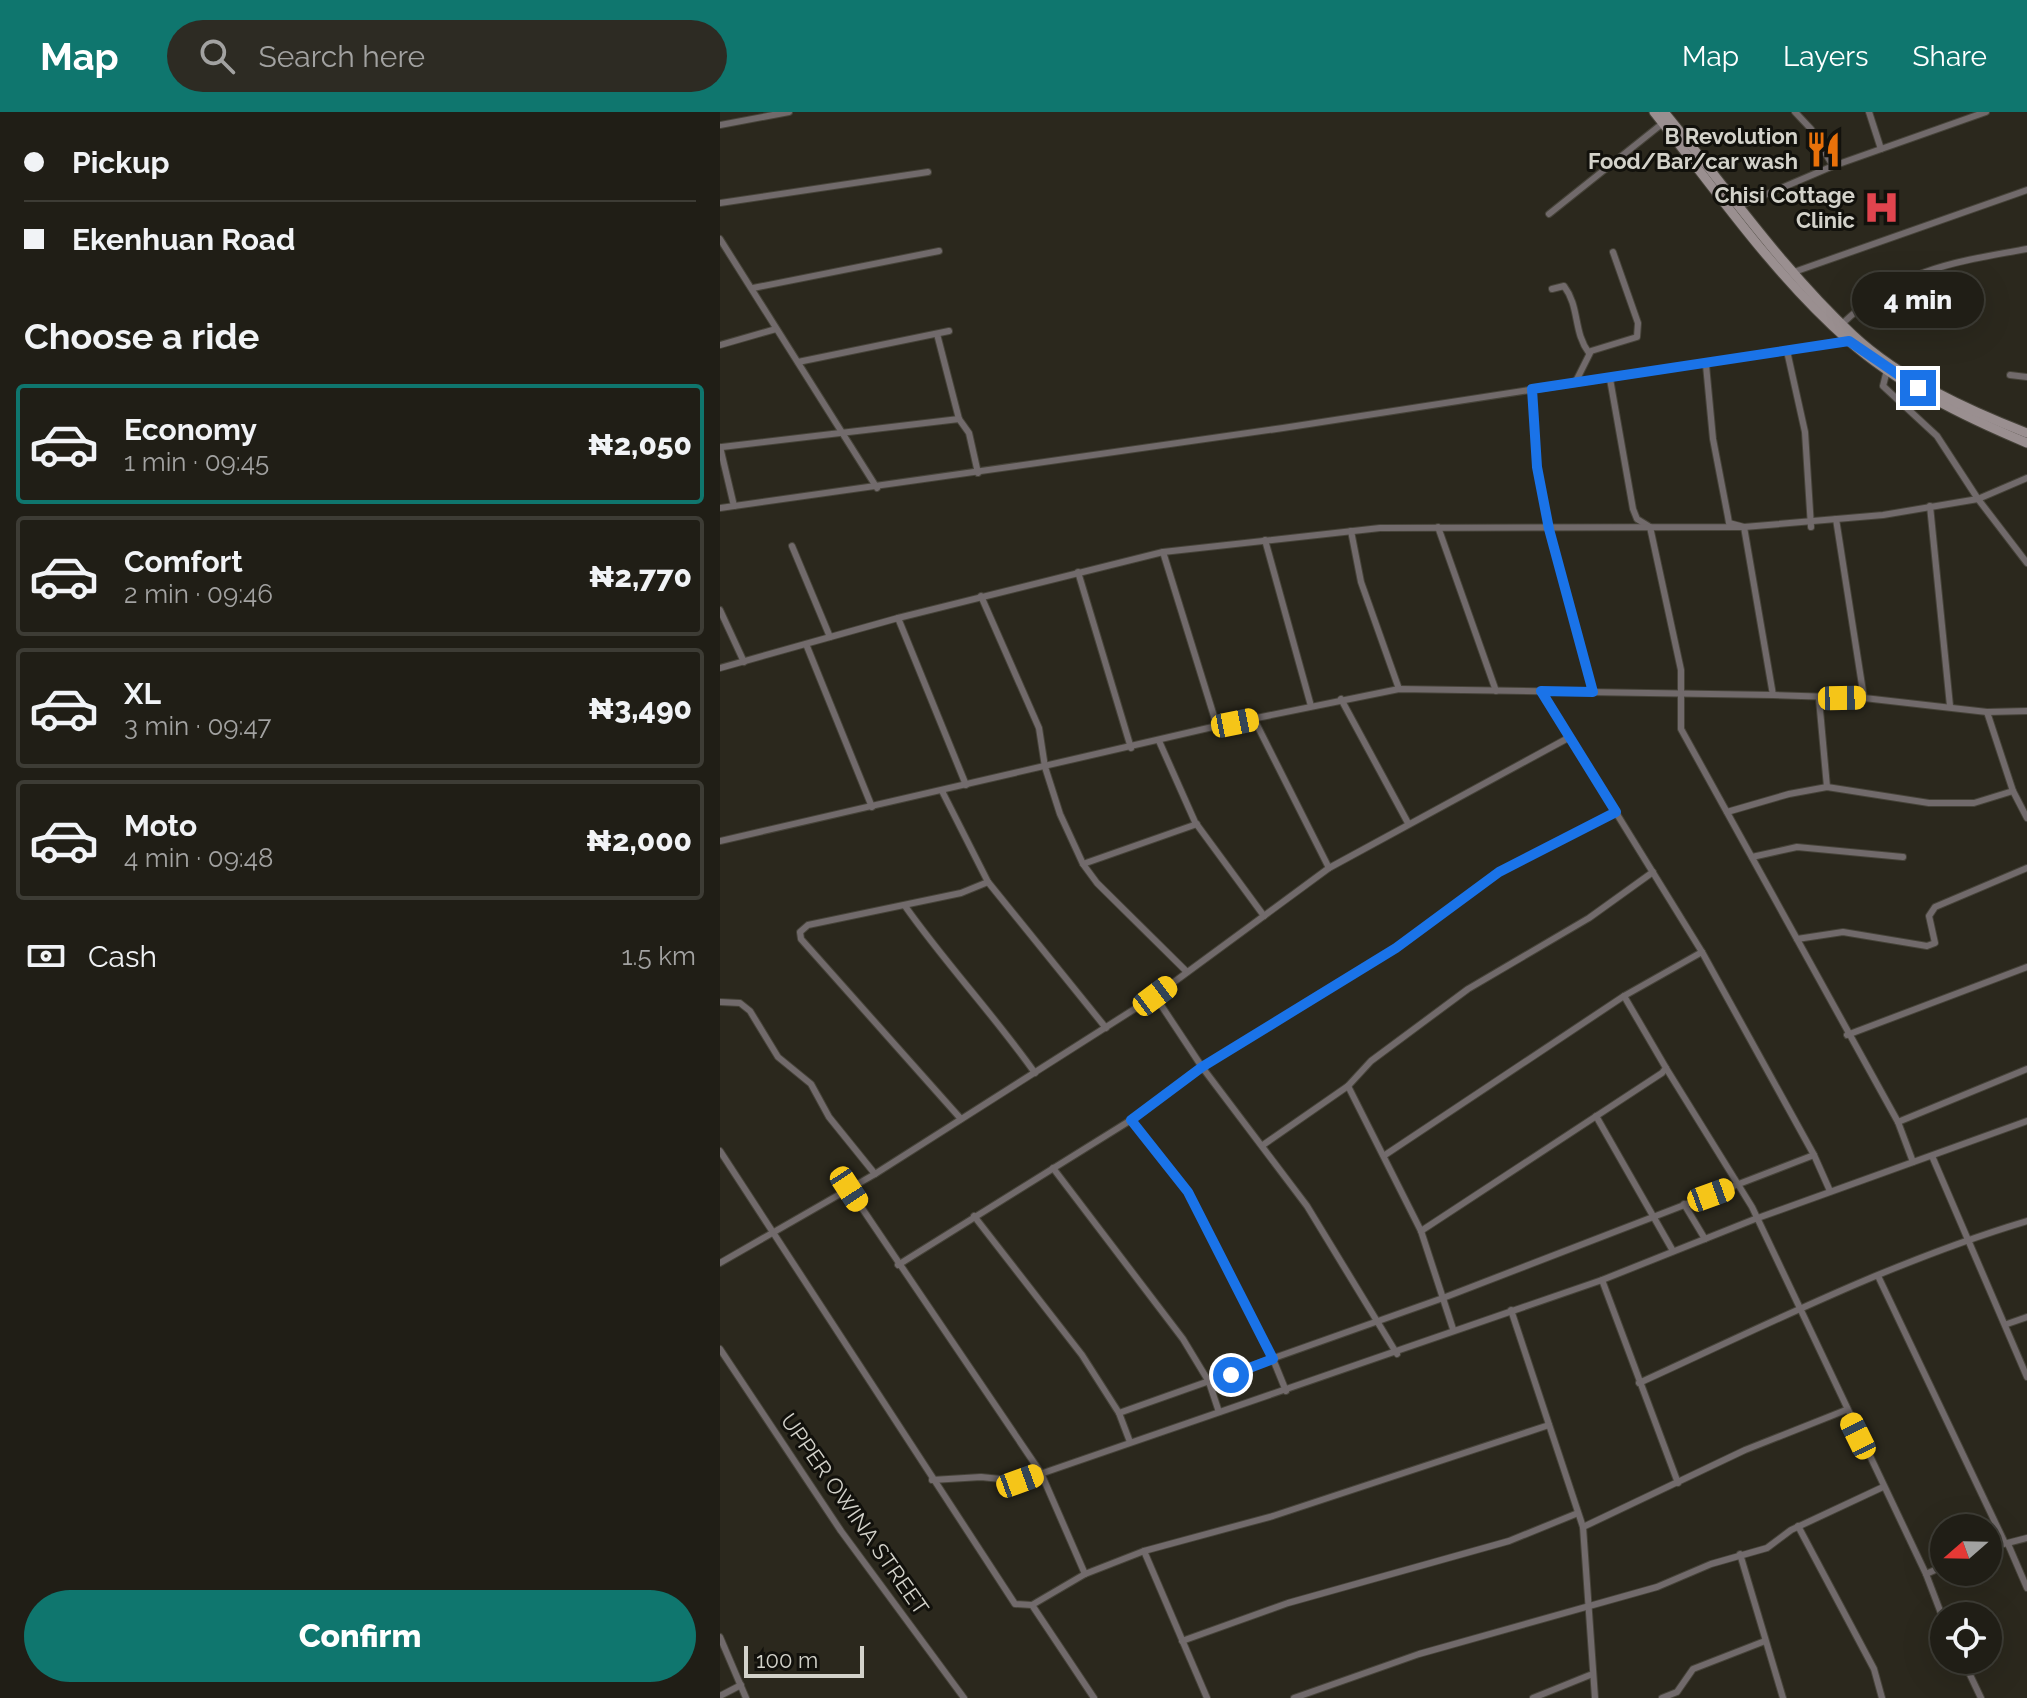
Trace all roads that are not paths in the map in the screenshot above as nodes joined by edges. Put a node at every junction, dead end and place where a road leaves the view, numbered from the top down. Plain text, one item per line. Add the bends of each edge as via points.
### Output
1 (789, 112) edge
2 (1654, 112) edge
3 (1795, 112) edge
4 (1869, 112) edge
5 (1986, 112) edge
6 (1664, 117) edge
7 (720, 125) edge
8 (1881, 149) junction
9 (1833, 166) junction
10 (928, 172) dead end
11 (2027, 190) edge
12 (720, 203) edge
13 (1739, 206) junction
14 (1549, 214) dead end
15 (720, 239) edge
16 (2027, 249) edge
17 (939, 251) dead end
18 (1613, 252) dead end
19 (1794, 272) junction
20 (753, 288) junction
21 (1552, 289) dead end
22 (1842, 324) junction
23 (776, 329) junction
24 (949, 331) dead end
25 (937, 334) junction
26 (1849, 341) junction
27 (720, 345) edge
28 (1787, 351) junction
29 (1589, 353) junction
30 (798, 362) junction
31 (1706, 365) junction
32 (1887, 370) junction
33 (2010, 375) dead end
34 (2027, 377) edge
35 (1610, 379) junction
36 (1575, 383) junction
37 (1532, 389) junction
38 (959, 419) junction
39 (2027, 433) edge
40 (843, 434) junction
41 (2027, 443) edge
42 (721, 447) edge
43 (978, 473) junction
44 (2027, 478) edge
45 (877, 488) junction
46 (1978, 499) junction
47 (734, 506) junction
48 (1930, 506) junction
49 (720, 508) edge
50 (1836, 519) junction
51 (1438, 527) junction
52 (1650, 527) junction
53 (1744, 527) junction
54 (1811, 527) dead end
55 (1549, 529) junction
56 (1351, 531) junction
57 (1265, 540) junction
58 (792, 546) dead end
59 (1163, 552) junction
60 (2027, 563) edge
61 (1078, 572) junction
62 (981, 596) junction
63 (720, 610) edge
64 (898, 618) junction
65 (830, 637) junction
66 (806, 644) junction
67 (744, 662) junction
68 (720, 668) edge
69 (1399, 689) junction
70 (1496, 691) junction
71 (1541, 691) junction
72 (1593, 692) junction
73 (1678, 693) junction
74 (1773, 695) junction
75 (1864, 698) junction
76 (1341, 699) junction
77 (1819, 699) junction
78 (1311, 706) junction
79 (1950, 706) junction
80 (2027, 711) edge
81 (1987, 712) junction
82 (1254, 719) junction
83 (1217, 726) junction
84 (1570, 737) junction
85 (1159, 741) junction
86 (1131, 748) junction
87 (1045, 767) junction
88 (966, 785) junction
89 (1827, 787) junction
90 (942, 791) junction
91 (2013, 791) junction
92 (872, 807) junction
93 (1616, 812) junction
94 (1727, 812) junction
95 (2027, 816) edge
96 (1408, 823) junction
97 (1197, 824) junction
98 (720, 841) edge
99 (1752, 857) junction
100 (1903, 857) dead end
101 (1083, 864) junction
102 (1329, 868) junction
103 (2027, 868) edge
104 (1653, 872) junction
105 (988, 882) junction
106 (905, 906) junction
107 (1264, 916) junction
108 (1797, 939) junction
109 (1702, 952) junction
110 (2027, 967) edge
111 (1187, 972) junction
112 (1155, 996) junction
113 (1624, 996) junction
114 (720, 1002) edge
115 (1106, 1028) junction
116 (1847, 1035) junction
117 (1202, 1067) junction
118 (1666, 1068) junction
119 (2027, 1069) edge
120 (1035, 1073) junction
121 (1348, 1086) junction
122 (1596, 1116) junction
123 (961, 1119) junction
124 (1131, 1120) junction
125 (2027, 1121) edge
126 (1898, 1122) junction
127 (1263, 1145) junction
128 (720, 1151) edge
129 (1385, 1155) junction
130 (1814, 1155) junction
131 (1932, 1156) junction
132 (1913, 1162) junction
133 (1053, 1168) junction
134 (875, 1174) junction
135 (1738, 1185) junction
136 (849, 1189) junction
137 (1830, 1191) junction
138 (1684, 1204) junction
139 (1655, 1215) junction
140 (974, 1216) junction
141 (1755, 1219) junction
142 (2027, 1221) edge
143 (1421, 1231) junction
144 (775, 1232) junction
145 (1705, 1239) junction
146 (1967, 1239) junction
147 (1673, 1251) junction
148 (720, 1263) edge
149 (898, 1265) junction
150 (1878, 1276) junction
151 (1602, 1280) junction
152 (1443, 1298) junction
153 (1511, 1310) junction
154 (1799, 1310) junction
155 (2027, 1317) edge
156 (1378, 1321) junction
157 (2007, 1324) junction
158 (1453, 1329) junction
159 (720, 1349) edge
160 (1397, 1354) junction
161 (1273, 1359) junction
162 (2027, 1377) edge
163 (1209, 1382) junction
164 (1639, 1383) junction
165 (1286, 1391) junction
166 (1846, 1410) junction
167 (1219, 1412) junction
168 (1119, 1413) junction
169 (1549, 1425) junction
170 (1130, 1442) junction
171 (1041, 1473) junction
172 (932, 1480) junction
173 (1678, 1483) junction
174 (1883, 1487) junction
175 (1578, 1513) junction
176 (1798, 1526) junction
177 (1583, 1527) junction
178 (2027, 1538) edge
179 (2006, 1542) junction
180 (2002, 1543) edge
181 (1144, 1551) junction
182 (1740, 1554) junction
183 (1930, 1572) edge
184 (1085, 1574) junction
185 (1926, 1574) junction
186 (2027, 1588) edge
187 (1937, 1602) edge
188 (1032, 1605) junction
189 (1587, 1607) junction
190 (720, 1637) edge
191 (1182, 1641) junction
192 (1765, 1641) junction
193 (1970, 1674) edge
194 (1590, 1675) junction
195 (741, 1685) junction
196 (1321, 1687) junction
197 (720, 1696) edge
198 (746, 1698) edge
199 (964, 1698) edge
200 (1094, 1698) edge
201 (1207, 1698) edge
202 (1294, 1698) edge
203 (1325, 1698) edge
204 (1533, 1698) edge
205 (1595, 1698) edge
206 (1662, 1698) edge
207 (1783, 1698) edge
208 (1882, 1698) edge
209 (1981, 1698) edge

1 - 7 street
2 - 6 main road
3 - 9 street
4 - 8 street
5 - 8 street
6 - 13 main road
6 - 14 street
6 - 26 main road via 1787,277
8 - 9 street
9 - 13 street
10 - 12 street
11 - 19 street
13 - 19 main road
15 - 20 street
16 - 22 street via 1911,274
17 - 20 street
18 - 29 street via 1638,323 1637,337
19 - 22 main road
20 - 23 street
21 - 29 street via 1567,289
22 - 39 main road via 1894,366 1977,413
23 - 27 street
23 - 30 street
24 - 25 street
25 - 30 street
25 - 38 street
26 - 28 street
26 - 32 main road
28 - 31 street
28 - 54 street via 1805,432
29 - 36 street
30 - 40 street
31 - 35 street
31 - 53 street via 1729,523
32 - 41 main road via 1983,425
32 - 46 street via 1883,386 1937,436
33 - 34 street
35 - 36 street
35 - 52 street via 1633,509
36 - 37 street
37 - 43 street
37 - 55 street via 1537,467
38 - 40 street
38 - 43 street via 969,433
40 - 42 street
40 - 45 street
42 - 47 street
43 - 45 street
44 - 46 street
45 - 47 street
46 - 48 street
46 - 60 street
47 - 49 street
48 - 50 street
48 - 79 street
50 - 53 street
50 - 75 street
51 - 55 street
51 - 56 street
51 - 70 street
52 - 53 street
52 - 55 street
52 - 73 street via 1681,670
53 - 74 street
55 - 72 street
56 - 57 street
56 - 69 street via 1361,582
57 - 59 street
57 - 78 street
58 - 65 street
59 - 61 street
59 - 83 street
61 - 62 street
61 - 86 street
62 - 64 street
62 - 87 street via 1039,728
63 - 67 street
64 - 65 street
64 - 88 street
65 - 66 street
66 - 67 street
66 - 92 street
67 - 68 street
69 - 70 street
69 - 76 street
70 - 71 street
71 - 72 street
71 - 84 street
72 - 73 street
73 - 74 street
73 - 94 street via 1688,749
74 - 77 street
75 - 77 street
75 - 79 street
76 - 78 street
76 - 96 street
77 - 89 street
78 - 82 street
79 - 81 street
80 - 81 street
81 - 91 street
82 - 83 street
82 - 102 street
83 - 85 street
84 - 93 street
84 - 96 street
85 - 86 street
85 - 97 street
86 - 87 street
87 - 88 street
87 - 101 street
88 - 90 street
89 - 91 street via 1929,803 1974,803
89 - 94 street
90 - 92 street
90 - 105 street
91 - 95 street
92 - 98 street
93 - 104 street
93 - 117 street via 1499,872 1396,948
94 - 99 street
96 - 102 street
97 - 101 street
97 - 107 street
99 - 100 street via 1797,847
99 - 108 street
101 - 111 street
102 - 107 street
103 - 108 street via 1935,907 1929,916 1935,943 1927,946 1843,932
104 - 109 street
104 - 121 street via 1589,918 1468,989 1371,1061
105 - 106 street
105 - 115 street
106 - 120 street
106 - 123 street via 808,925 800,932 801,939
107 - 111 street
108 - 116 street
109 - 113 street
109 - 130 street
110 - 116 street
111 - 112 street
112 - 115 street
112 - 117 street
113 - 118 street
113 - 129 street
114 - 134 street via 740,1003 750,1011 778,1057 811,1084 829,1117
115 - 120 street
116 - 126 street
117 - 124 street
117 - 127 street
118 - 122 street
118 - 135 street
119 - 126 street
120 - 123 street
121 - 127 street
121 - 129 street
122 - 139 street
122 - 143 street
123 - 134 street
124 - 133 street
124 - 161 street via 1188,1192
125 - 131 street
126 - 132 street
127 - 156 street
128 - 144 street
129 - 143 street
130 - 135 street
130 - 137 street
131 - 132 street
131 - 146 street
132 - 137 street
133 - 140 street
133 - 163 street via 1183,1339
134 - 136 street
135 - 138 street
135 - 141 street
136 - 144 street
136 - 149 street
137 - 141 street
138 - 139 street
138 - 145 street
139 - 147 street
139 - 152 street
140 - 149 street
140 - 168 street via 1082,1355
141 - 145 street
141 - 154 street
142 - 146 street
143 - 152 street
144 - 148 street
144 - 172 street
145 - 147 street
146 - 150 street
146 - 157 street
147 - 151 street
149 - 171 street
150 - 154 street
150 - 179 street
151 - 153 street
151 - 164 street
152 - 156 street
152 - 158 street
153 - 158 street
153 - 169 street
154 - 164 street
154 - 166 street
155 - 157 street
156 - 160 street
156 - 161 street
157 - 162 street
158 - 160 street
159 - 199 street, UPPER OWINA STREET via 841,1531
160 - 165 street
161 - 163 street
161 - 165 street
163 - 167 street
163 - 168 street
164 - 173 street
165 - 167 street
166 - 173 street
166 - 174 street
167 - 170 street
168 - 170 street
169 - 175 street
169 - 181 street via 1288,1511
170 - 171 street
171 - 172 street via 1020,1481
171 - 184 street
172 - 188 street via 1009,1596 1023,1607
173 - 177 street
174 - 176 street
174 - 185 street
175 - 177 street
175 - 191 street via 1509,1541 1288,1603
176 - 182 street via 1772,1546
176 - 208 street via 1874,1669
177 - 189 street
178 - 179 street
179 - 180 street
179 - 186 street
181 - 184 street
181 - 191 street
182 - 189 street via 1657,1587
182 - 192 street
183 - 185 street
184 - 188 street
185 - 187 street
188 - 200 street
189 - 194 street
189 - 196 street
190 - 195 street
191 - 201 street
192 - 206 street via 1693,1669 1677,1692
192 - 207 street
193 - 209 street
194 - 204 street
194 - 205 street
195 - 197 street
195 - 198 street
196 - 202 street
196 - 203 street

